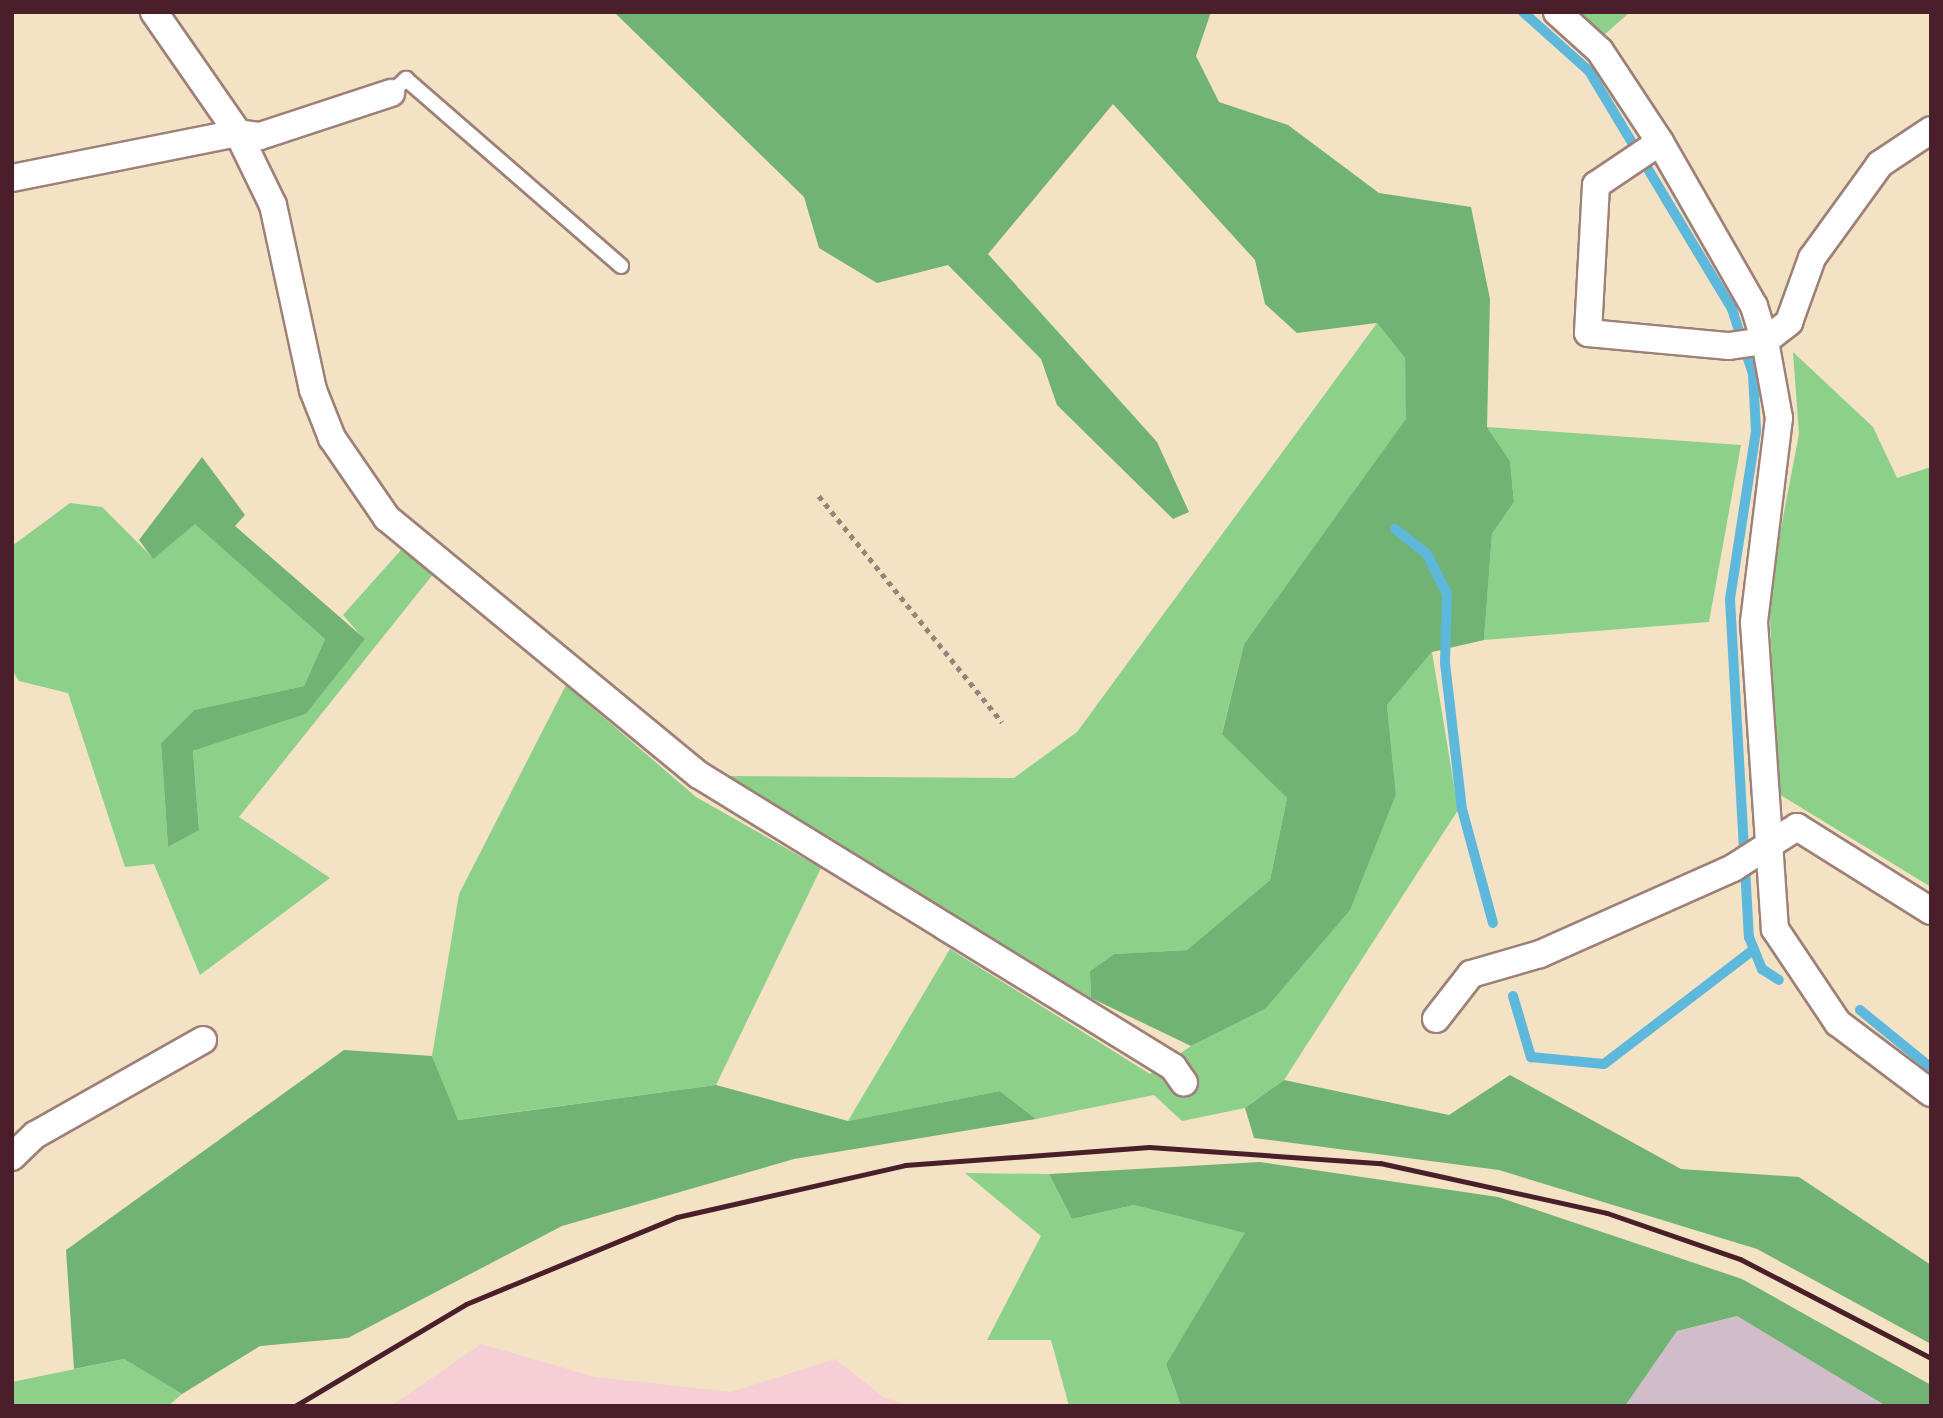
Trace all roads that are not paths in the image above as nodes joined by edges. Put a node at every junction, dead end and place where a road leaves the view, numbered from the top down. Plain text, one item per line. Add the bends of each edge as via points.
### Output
1 (154, 12) edge
2 (1557, 12) edge
3 (391, 93) joint
4 (1931, 130) edge
5 (238, 133) junction
6 (1660, 142) junction
7 (12, 177) edge
8 (621, 266) dead end
9 (1765, 341) junction
10 (1765, 847) junction
11 (1931, 911) edge
12 (1436, 1019) dead end
13 (203, 1040) dead end
14 (1184, 1083) dead end
15 (1931, 1093) edge
16 (12, 1157) edge

1 - 5 street
2 - 6 street via 1600,51
3 - 5 street via 260,136
3 - 8 lane via 406,79
4 - 9 street via 1880,164 1812,258 1789,322
5 - 7 street
5 - 14 street via 272,205 313,390 331,438 387,518 699,775 1173,1067
6 - 9 street via 1754,306
6 - 9 street via 1596,185 1588,333 1729,346
9 - 10 street via 1779,418 1754,622
10 - 11 street via 1797,827
10 - 12 street via 1733,868 1540,954 1471,974
10 - 15 street via 1775,929 1838,1023
13 - 16 street via 36,1135

